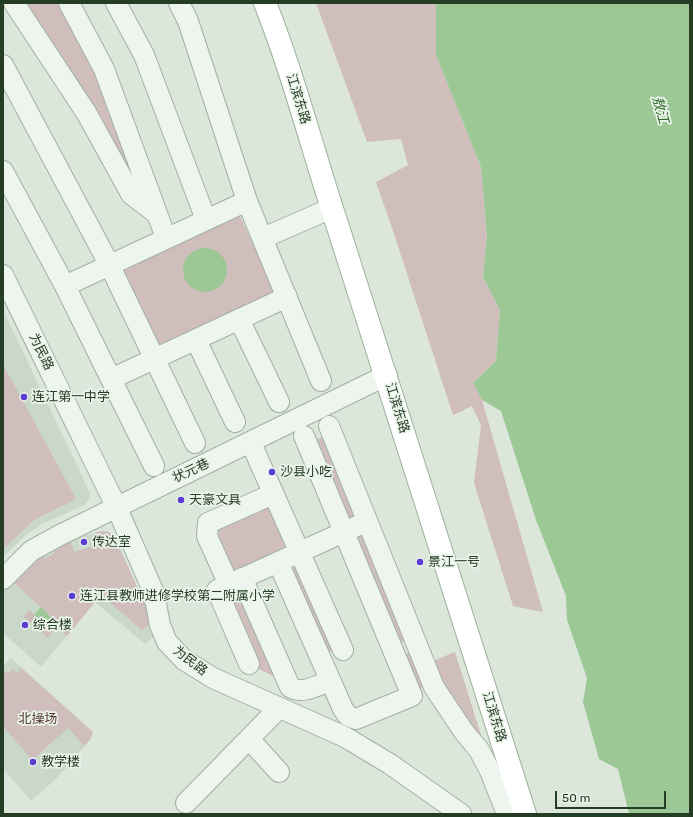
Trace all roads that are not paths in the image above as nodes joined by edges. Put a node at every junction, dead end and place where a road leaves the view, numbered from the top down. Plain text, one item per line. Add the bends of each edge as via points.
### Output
1 (14, 3) edge
2 (69, 3) edge
3 (116, 3) edge
4 (178, 3) edge
5 (265, 3) edge
6 (3, 65) edge
7 (3, 171) edge
8 (247, 201) junction
9 (332, 208) junction
10 (157, 214) junction
11 (206, 220) junction
12 (166, 238) junction
13 (263, 238) junction
14 (109, 264) junction
15 (3, 275) edge
16 (65, 286) junction
17 (287, 297) junction
18 (239, 319) junction
19 (196, 340) junction
20 (154, 359) junction
21 (387, 375) junction
22 (111, 379) junction
23 (321, 381) dead end
24 (279, 402) dead end
25 (235, 422) dead end
26 (329, 426) dead end
27 (304, 436) dead end
28 (195, 443) dead end
29 (250, 443) junction
30 (154, 466) dead end
31 (273, 494) junction
32 (116, 506) junction
33 (368, 521) junction
34 (345, 531) junction
35 (299, 553) junction
36 (278, 562) junction
37 (3, 579) edge
38 (236, 582) junction
39 (416, 644) junction
40 (343, 650) dead end
41 (394, 652) junction
42 (249, 664) dead end
43 (330, 681) junction
44 (279, 708) junction
45 (249, 739) junction
46 (279, 772) dead end
47 (186, 803) dead end
48 (461, 814) edge
49 (507, 814) edge
50 (525, 814) edge

1 - 10 street via 87,114 131,194
2 - 10 street via 104,69
3 - 11 street via 144,55
4 - 8 street via 188,21
5 - 9 main road, 江滨东路 via 281,45
6 - 14 street
7 - 16 street
8 - 11 street
8 - 13 street
9 - 13 street
9 - 21 main road, 江滨东路
10 - 12 street
11 - 12 street
12 - 14 street
13 - 17 street
14 - 16 street
14 - 20 street
15 - 32 street, 为民路
16 - 22 street
17 - 18 street
17 - 23 street
18 - 19 street
18 - 24 street
19 - 20 street
19 - 25 street
20 - 22 street
20 - 28 street
21 - 29 street, 状元巷
21 - 50 main road, 江滨东路
22 - 30 street
26 - 33 street
27 - 34 street
29 - 31 street
29 - 32 street, 状元巷
31 - 35 street
31 - 38 street via 208,523 207,536
32 - 37 street, 状元巷 via 31,551
32 - 44 street, 为民路 via 154,593 160,625 167,642 194,668
33 - 34 street
33 - 39 street
34 - 35 street
34 - 41 street
35 - 36 street
35 - 40 street
36 - 38 street
36 - 43 street
38 - 42 street via 217,590
38 - 43 street via 290,687 301,691
39 - 41 street
39 - 49 street via 434,687 479,750
41 - 43 street via 412,696 356,719 348,716 343,709
44 - 45 street
44 - 48 street, 为民路 via 345,737 390,764
45 - 46 street
45 - 47 street

